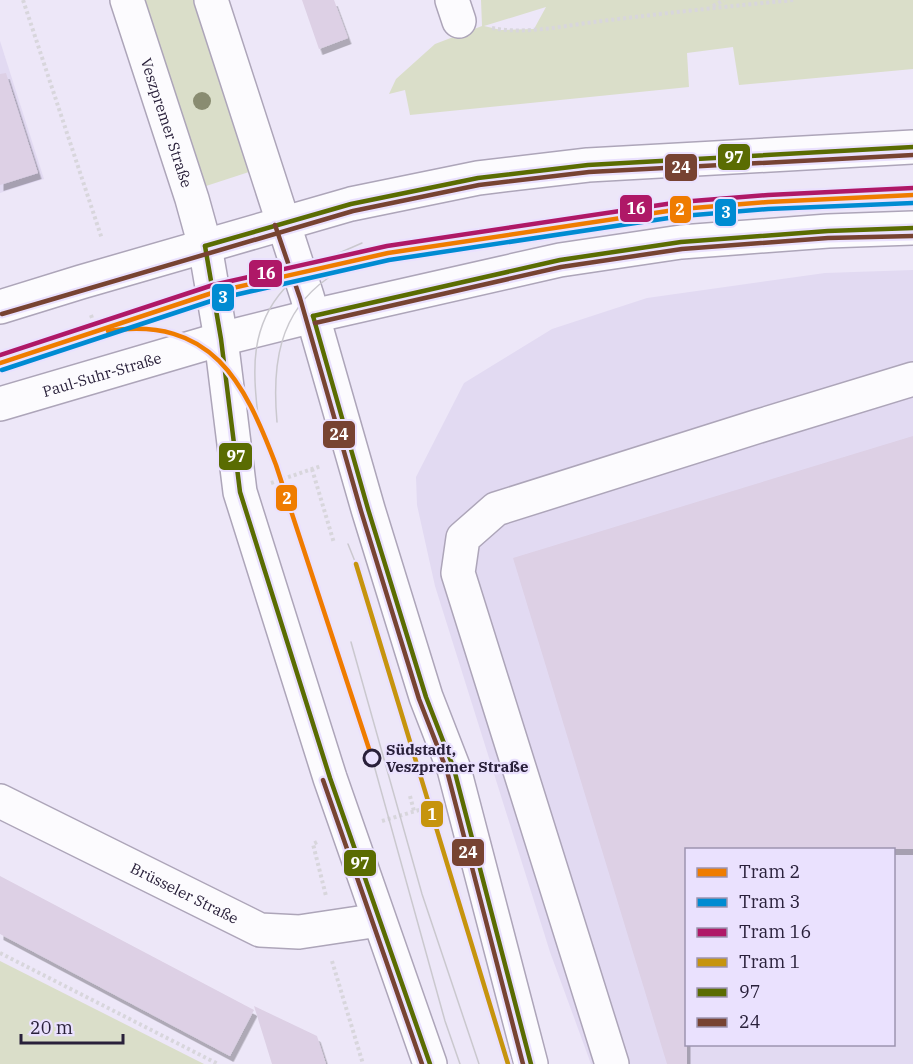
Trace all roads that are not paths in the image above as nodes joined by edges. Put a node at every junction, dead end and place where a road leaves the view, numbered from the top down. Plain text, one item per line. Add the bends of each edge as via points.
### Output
1 (127, 0) edge
2 (211, 0) edge
3 (913, 147) edge
4 (282, 223) junction
5 (913, 228) edge
6 (205, 246) junction
7 (0, 307) edge
8 (312, 316) junction
9 (221, 339) junction
10 (913, 379) edge
11 (0, 404) edge
12 (0, 801) edge
13 (379, 920) junction
14 (430, 1064) edge
15 (531, 1064) edge
16 (612, 1064) edge

1 - 6 street, Veszpremer Straße
2 - 4 street
3 - 4 street via 588,165 478,178 351,204
4 - 6 street
4 - 8 street
5 - 8 street, Paul-Suhr-Straße via 681,242 560,260
6 - 7 street
6 - 9 street, Veszpremer Straße
8 - 9 street, Paul-Suhr-Straße
8 - 15 street via 426,697 454,769
9 - 11 street, Paul-Suhr-Straße
9 - 13 street, Veszpremer Straße via 240,492
10 - 16 street via 496,509 463,538 458,573
12 - 13 street, Brüsseler Straße via 260,930 298,932
13 - 14 street, Veszpremer Straße

